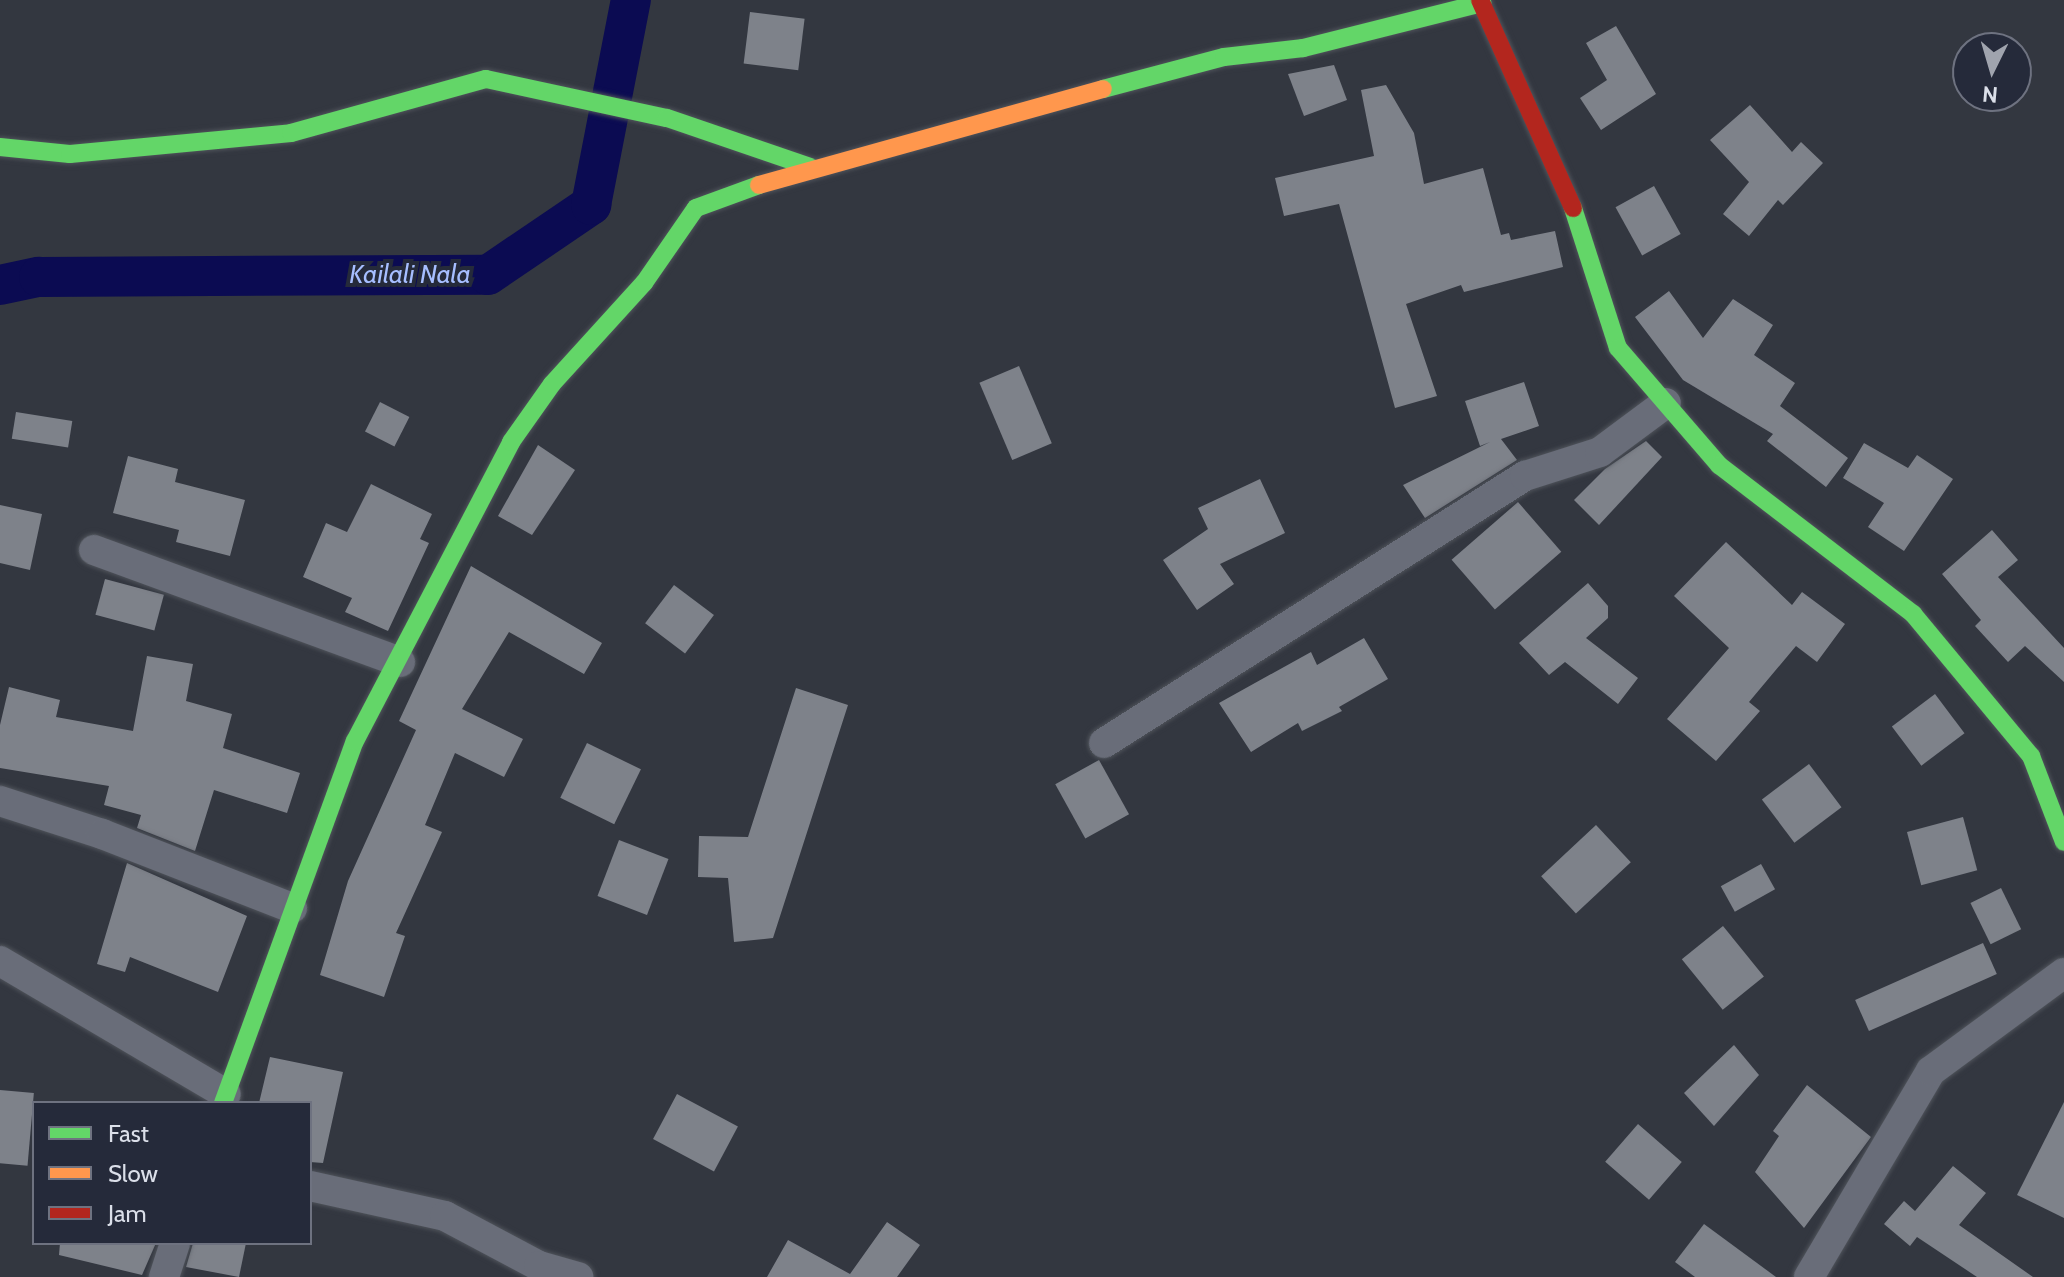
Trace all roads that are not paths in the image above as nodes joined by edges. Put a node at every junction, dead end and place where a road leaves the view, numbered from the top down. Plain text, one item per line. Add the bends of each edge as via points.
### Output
1 (1481, 1) edge
2 (0, 147) edge
3 (810, 167) junction
4 (1666, 403) junction
5 (94, 550) dead end
6 (400, 662) junction
7 (1104, 743) dead end
8 (0, 801) edge
9 (2064, 842) edge
10 (292, 908) junction
11 (0, 961) edge
12 (2064, 973) edge
13 (225, 1098) edge
14 (312, 1186) edge
15 (174, 1245) edge
16 (164, 1277) edge
17 (578, 1277) edge
18 (1809, 1277) edge

1 - 3 street via 1303,48 1224,57
1 - 4 street via 1568,193 1618,348
2 - 3 street via 70,154 291,133 486,79 667,118
3 - 6 street via 696,208 644,283 552,384 511,442 444,565
4 - 7 street via 1600,452 1525,476
4 - 9 street via 1719,465 1913,614 2031,756
5 - 6 street
6 - 10 street via 355,741
8 - 10 street via 102,834
10 - 13 street
11 - 13 street
12 - 18 street via 1931,1071
14 - 17 street via 445,1216 539,1266
15 - 16 street

